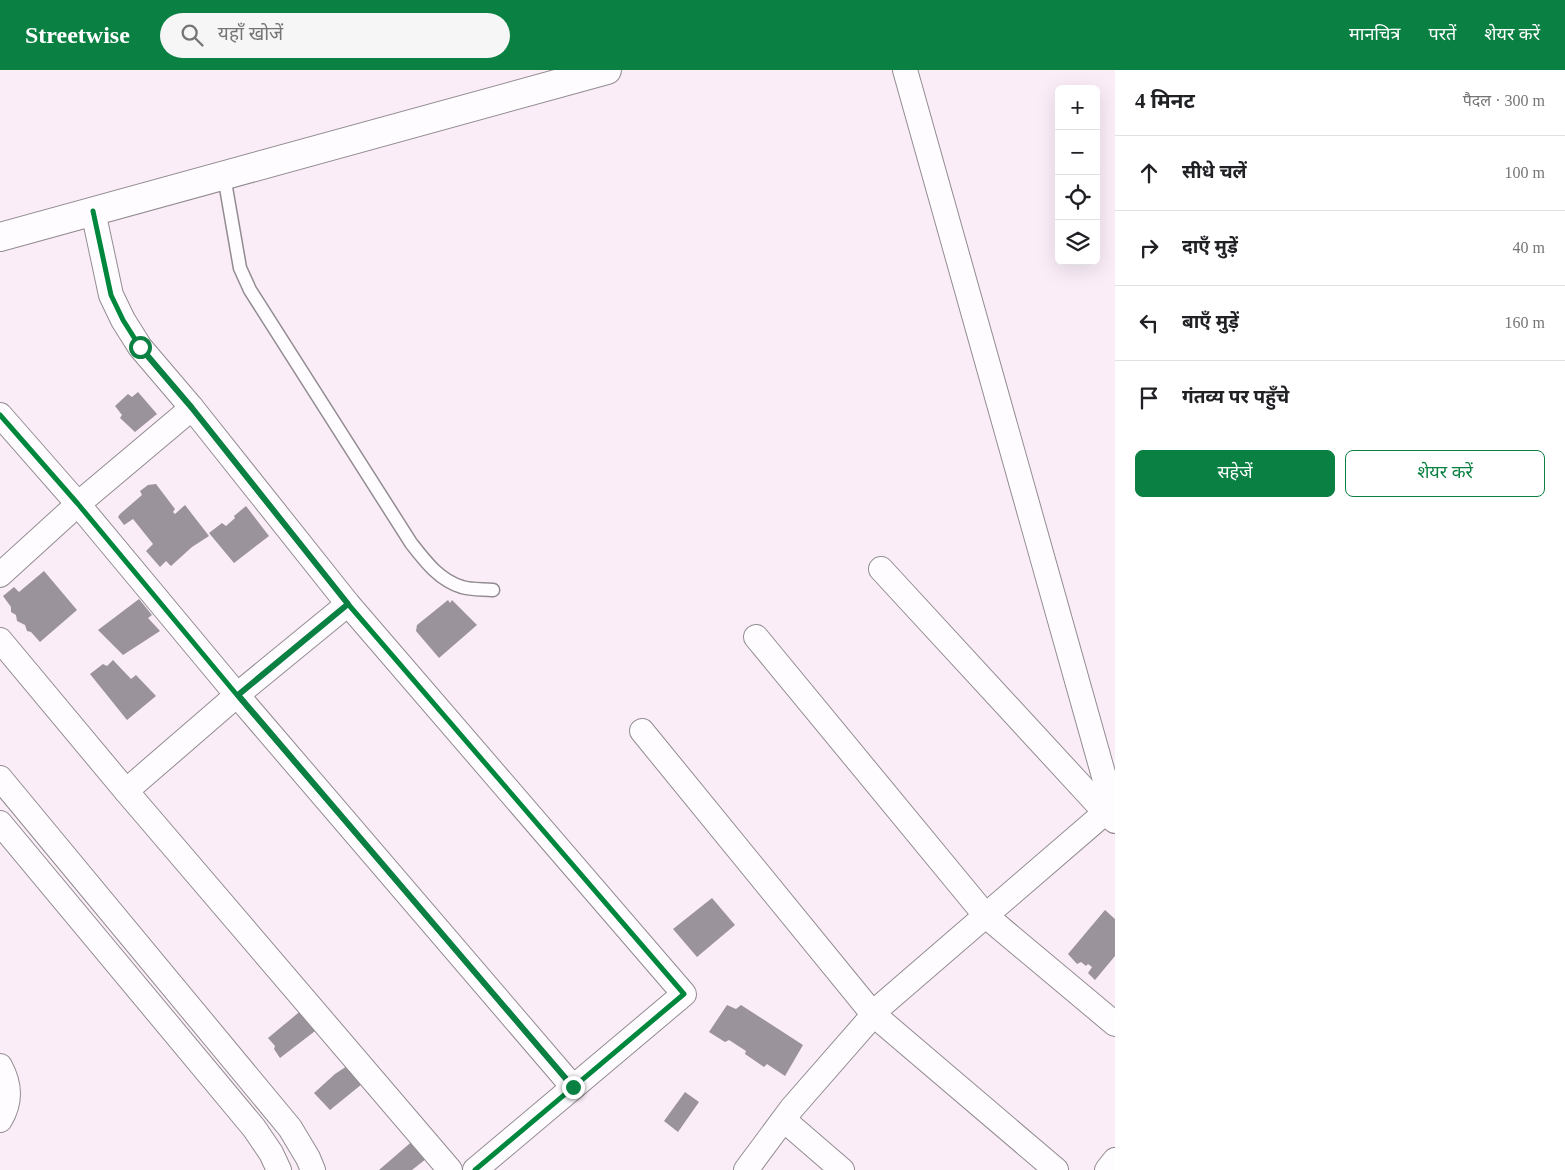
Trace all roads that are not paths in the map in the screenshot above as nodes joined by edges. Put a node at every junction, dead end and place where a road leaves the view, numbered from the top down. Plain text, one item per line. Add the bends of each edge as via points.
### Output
1 (607, 70) edge
2 (906, 70) edge
3 (224, 176) junction
4 (93, 211) junction
5 (0, 237) edge
6 (192, 408) junction
7 (0, 415) edge
8 (78, 504) junction
9 (881, 568) dead end
10 (0, 575) edge
11 (494, 590) dead end
12 (348, 604) junction
13 (756, 637) dead end
14 (0, 640) edge
15 (238, 695) junction
16 (642, 732) dead end
17 (0, 778) edge
18 (126, 791) junction
19 (1112, 811) edge
20 (0, 823) edge
21 (986, 916) junction
22 (873, 1014) junction
23 (1115, 1024) edge
24 (0, 1066) edge
25 (573, 1087) junction
26 (0, 1120) edge
27 (784, 1120) junction
28 (1115, 1160) edge
29 (279, 1170) edge
30 (313, 1170) edge
31 (450, 1170) edge
32 (475, 1170) edge
33 (746, 1170) edge
34 (842, 1170) edge
35 (1056, 1170) edge
36 (1107, 1170) edge

1 - 3 street
2 - 19 street
3 - 4 street
3 - 11 lane via 240,268 250,290 411,543 429,566 444,578 462,587
4 - 5 street
4 - 6 street via 111,294 123,320 140,347
6 - 8 street
6 - 12 street
7 - 8 street
8 - 10 street
8 - 15 street
9 - 19 street
12 - 15 street
12 - 25 street via 684,994
13 - 21 street
14 - 18 street
15 - 18 street
15 - 25 street
16 - 22 street
17 - 30 street via 290,1128
18 - 31 street
19 - 21 street
20 - 29 street via 254,1128
21 - 22 street
21 - 23 street
22 - 27 street
22 - 35 street
24 - 26 street via 7,1083 9,1101
25 - 32 street
27 - 33 street
27 - 34 street
28 - 36 street

